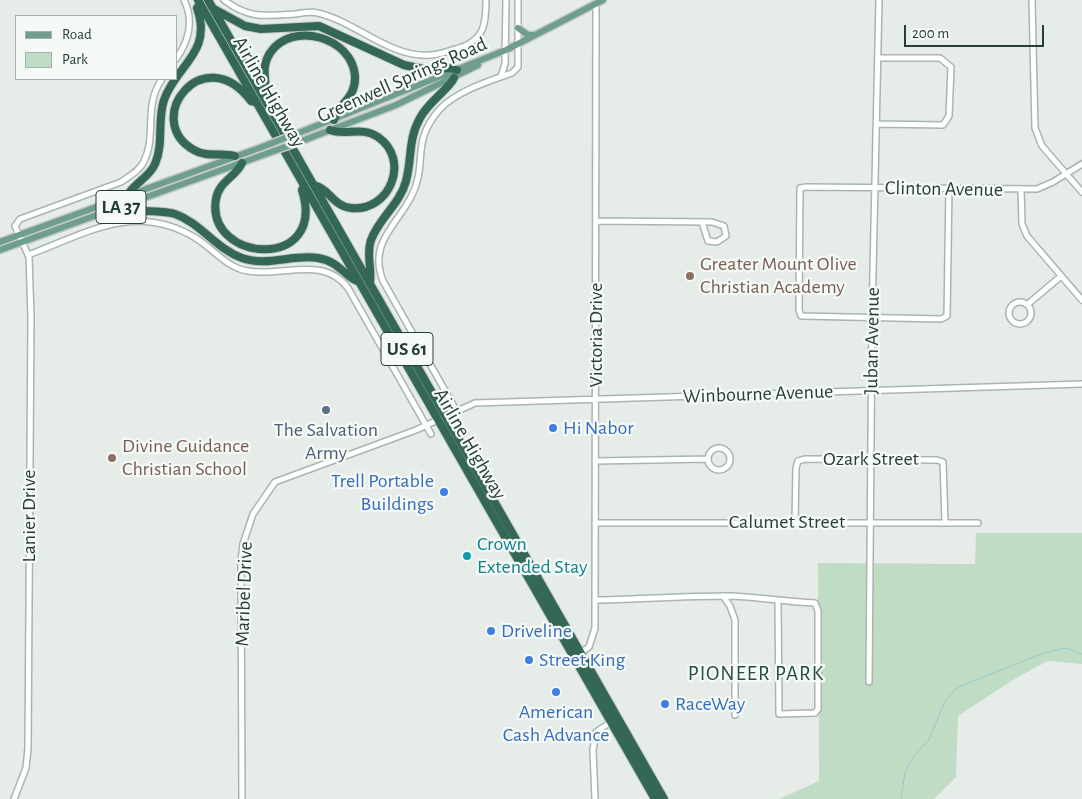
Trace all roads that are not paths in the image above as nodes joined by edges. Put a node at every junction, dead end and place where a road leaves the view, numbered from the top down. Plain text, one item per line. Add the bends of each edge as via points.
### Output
1 (184, 0) edge
2 (208, 0) edge
3 (224, 0) edge
4 (486, 0) edge
5 (506, 0) edge
6 (518, 0) edge
7 (879, 0) edge
8 (1032, 0) edge
9 (199, 2) edge
10 (599, 2) edge
11 (214, 9) junction
12 (518, 28) junction
13 (534, 36) junction
14 (518, 44) junction
15 (506, 50) junction
16 (178, 56) edge
17 (879, 58) junction
18 (456, 74) junction
19 (501, 77) junction
20 (178, 79) edge
21 (162, 80) edge
22 (177, 80) edge
23 (260, 100) junction
24 (334, 120) junction
25 (877, 124) junction
26 (330, 130) junction
27 (235, 156) junction
28 (242, 163) junction
29 (1082, 164) edge
30 (1064, 174) junction
31 (304, 186) junction
32 (314, 186) junction
33 (876, 188) junction
34 (949, 188) junction
35 (1020, 190) junction
36 (1082, 192) edge
37 (128, 196) junction
38 (119, 208) junction
39 (596, 221) junction
40 (702, 222) junction
41 (19, 233) junction
42 (0, 242) edge
43 (24, 242) junction
44 (0, 250) edge
45 (28, 255) junction
46 (1060, 277) junction
47 (359, 281) junction
48 (370, 282) junction
49 (1082, 300) edge
50 (1028, 304) junction
51 (872, 317) junction
52 (1082, 384) edge
53 (871, 390) junction
54 (596, 399) junction
55 (456, 410) junction
56 (445, 415) junction
57 (437, 419) junction
58 (426, 425) junction
59 (432, 434) dead end
60 (708, 459) junction
61 (870, 459) junction
62 (596, 461) junction
63 (795, 522) junction
64 (945, 522) junction
65 (595, 523) junction
66 (870, 523) junction
67 (978, 523) dead end
68 (507, 531) junction
69 (723, 596) junction
70 (595, 600) junction
71 (778, 602) junction
72 (578, 655) junction
73 (869, 682) dead end
74 (735, 715) dead end
75 (615, 721) junction
76 (659, 797) edge
77 (14, 799) edge
78 (242, 799) edge
79 (595, 799) edge

1 - 16 street via 190,23 188,40
2 - 11 highway, Airline Highway / US 61
3 - 4 street, Airline Highway via 238,11 260,17 316,12 338,19 396,49 413,55 432,56 473,43 486,20
5 - 15 street
6 - 12 street
7 - 17 street, Juban Avenue
8 - 30 street via 1035,128 1042,146
9 - 20 highway via 200,39 194,56
9 - 23 highway, Airline Highway / US 61
10 - 13 main road, Greenwell Springs Road
10 - 39 street, Victoria Drive
11 - 18 highway via 245,26 261,29 319,26 409,67
11 - 23 highway, Airline Highway / US 61
12 - 13 main road
12 - 14 street
13 - 14 main road, Greenwell Springs Road
14 - 15 main road, Greenwell Springs Road / LA 37
14 - 19 street via 518,67
15 - 18 main road, Greenwell Springs Road / LA 37
15 - 19 street
17 - 25 street, Juban Avenue
17 - 25 street via 940,58 947,62 950,67 949,116 943,125
18 - 24 main road, Greenwell Springs Road / LA 37
18 - 26 main road, Greenwell Springs Road / LA 37
18 - 48 highway via 452,83 429,104 415,127 405,187 370,242
19 - 55 street via 459,95 432,119 420,144 418,179 413,195 386,234 378,259 383,281
21 - 41 street via 150,106 147,153 135,172 121,182 20,219 15,226
22 - 37 highway via 165,98 156,162 149,175 130,190
23 - 24 highway via 266,91 264,68 273,49 288,39 300,36 322,38 341,49 354,71 352,93 336,112
23 - 27 highway via 251,101 230,81 214,77 194,82 177,100 174,121 186,144 203,154
23 - 31 highway, Airline Highway / US 61
23 - 32 highway, Airline Highway / US 61
24 - 27 main road, Greenwell Springs Road / LA 37, bridge
25 - 33 street, Juban Avenue
26 - 28 main road, Greenwell Springs Road / LA 37, bridge
26 - 32 highway via 337,133 363,131 382,140 394,160 392,183 377,202 356,208 337,203 320,187
27 - 37 main road, Greenwell Springs Road / LA 37
28 - 31 highway via 240,169 222,185 216,209 224,231 246,247 275,249 296,237 304,225 306,214
28 - 38 main road, Greenwell Springs Road / LA 37
29 - 30 street, Clinton Avenue
30 - 35 street, Clinton Avenue via 1037,189
30 - 36 street
31 - 47 highway, Airline Highway / US 61
32 - 48 highway, Airline Highway / US 61
33 - 34 street, Clinton Avenue
33 - 51 street, Juban Avenue
33 - 51 street, Clinton Avenue via 800,188 801,316
34 - 35 street, Clinton Avenue
34 - 51 street via 946,316
35 - 46 street via 1026,236
37 - 41 main road, Greenwell Springs Road / LA 37
38 - 43 main road, Greenwell Springs Road / LA 37
38 - 47 highway via 177,215 242,258 259,261 321,258
39 - 40 street
39 - 54 street, Victoria Drive
40 - 40 street via 720,224 726,230 726,236 717,242 708,240
41 - 42 main road, Greenwell Springs Road / LA 37
41 - 43 street, Lanier Drive
43 - 44 main road, Greenwell Springs Road / LA 37
43 - 45 street, Lanier Drive
45 - 58 street, Airline Highway via 126,221 144,220 178,228 226,263 248,271 309,268 333,274 348,288
45 - 77 street, Lanier Drive via 31,268 28,748 21,784
46 - 49 street
46 - 50 street
47 - 57 highway, Airline Highway / US 61
48 - 56 highway, Airline Highway / US 61
50 - 50 street via 1019,302 1012,306 1009,314 1013,321 1021,324 1029,320 1032,312
51 - 53 street, Juban Avenue
52 - 53 street, Winbourne Avenue
53 - 54 street, Winbourne Avenue
53 - 61 street, Juban Avenue
54 - 55 street, Winbourne Avenue via 475,403
54 - 62 street, Victoria Drive
55 - 56 street, Winbourne Avenue
56 - 57 street, Winbourne Avenue
56 - 68 highway, Airline Highway / US 61
57 - 58 street, Maribel Drive
57 - 68 highway, Airline Highway / US 61
58 - 59 street, Airline Highway
58 - 78 street, Maribel Drive via 275,482 253,514 241,561
60 - 60 street via 711,467 719,470 726,467 729,459 719,448 711,452
60 - 62 street
61 - 63 street, Ozark Street via 798,461
61 - 64 street, Ozark Street via 943,462
61 - 66 street, Juban Avenue
62 - 65 street, Victoria Drive
63 - 65 street, Calumet Street
63 - 66 street, Calumet Street
64 - 66 street, Calumet Street
64 - 67 street, Calumet Street
65 - 70 street, Victoria Drive
66 - 73 street, Juban Avenue
68 - 72 highway, Airline Highway / US 61
69 - 70 street
69 - 71 street
69 - 74 street via 735,620
70 - 72 street, Victoria Drive via 593,639 589,647
71 - 71 street via 815,603 818,611 818,709 815,713 779,714
72 - 75 highway, Airline Highway / US 61
75 - 76 highway, Airline Highway / US 61
75 - 79 street via 596,732 593,750

